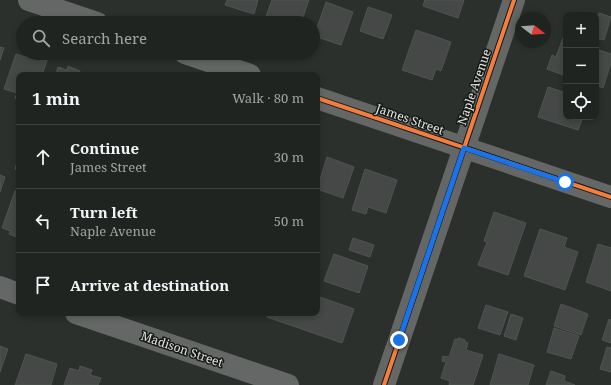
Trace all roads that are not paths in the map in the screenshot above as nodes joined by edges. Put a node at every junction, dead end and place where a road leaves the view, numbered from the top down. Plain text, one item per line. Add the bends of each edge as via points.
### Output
1 (29, 0) edge
2 (514, 0) edge
3 (76, 16) edge
4 (206, 60) edge
5 (241, 72) edge
6 (320, 99) edge
7 (464, 148) junction
8 (611, 197) edge
9 (0, 288) edge
10 (16, 293) edge
11 (85, 316) edge
12 (288, 385) edge
13 (384, 385) edge

1 - 3 street
2 - 7 street, Naple Avenue
4 - 5 street
6 - 7 street, James Street
7 - 8 street, James Street
7 - 13 street, Naple Avenue
9 - 10 street
11 - 12 street, Madison Street

